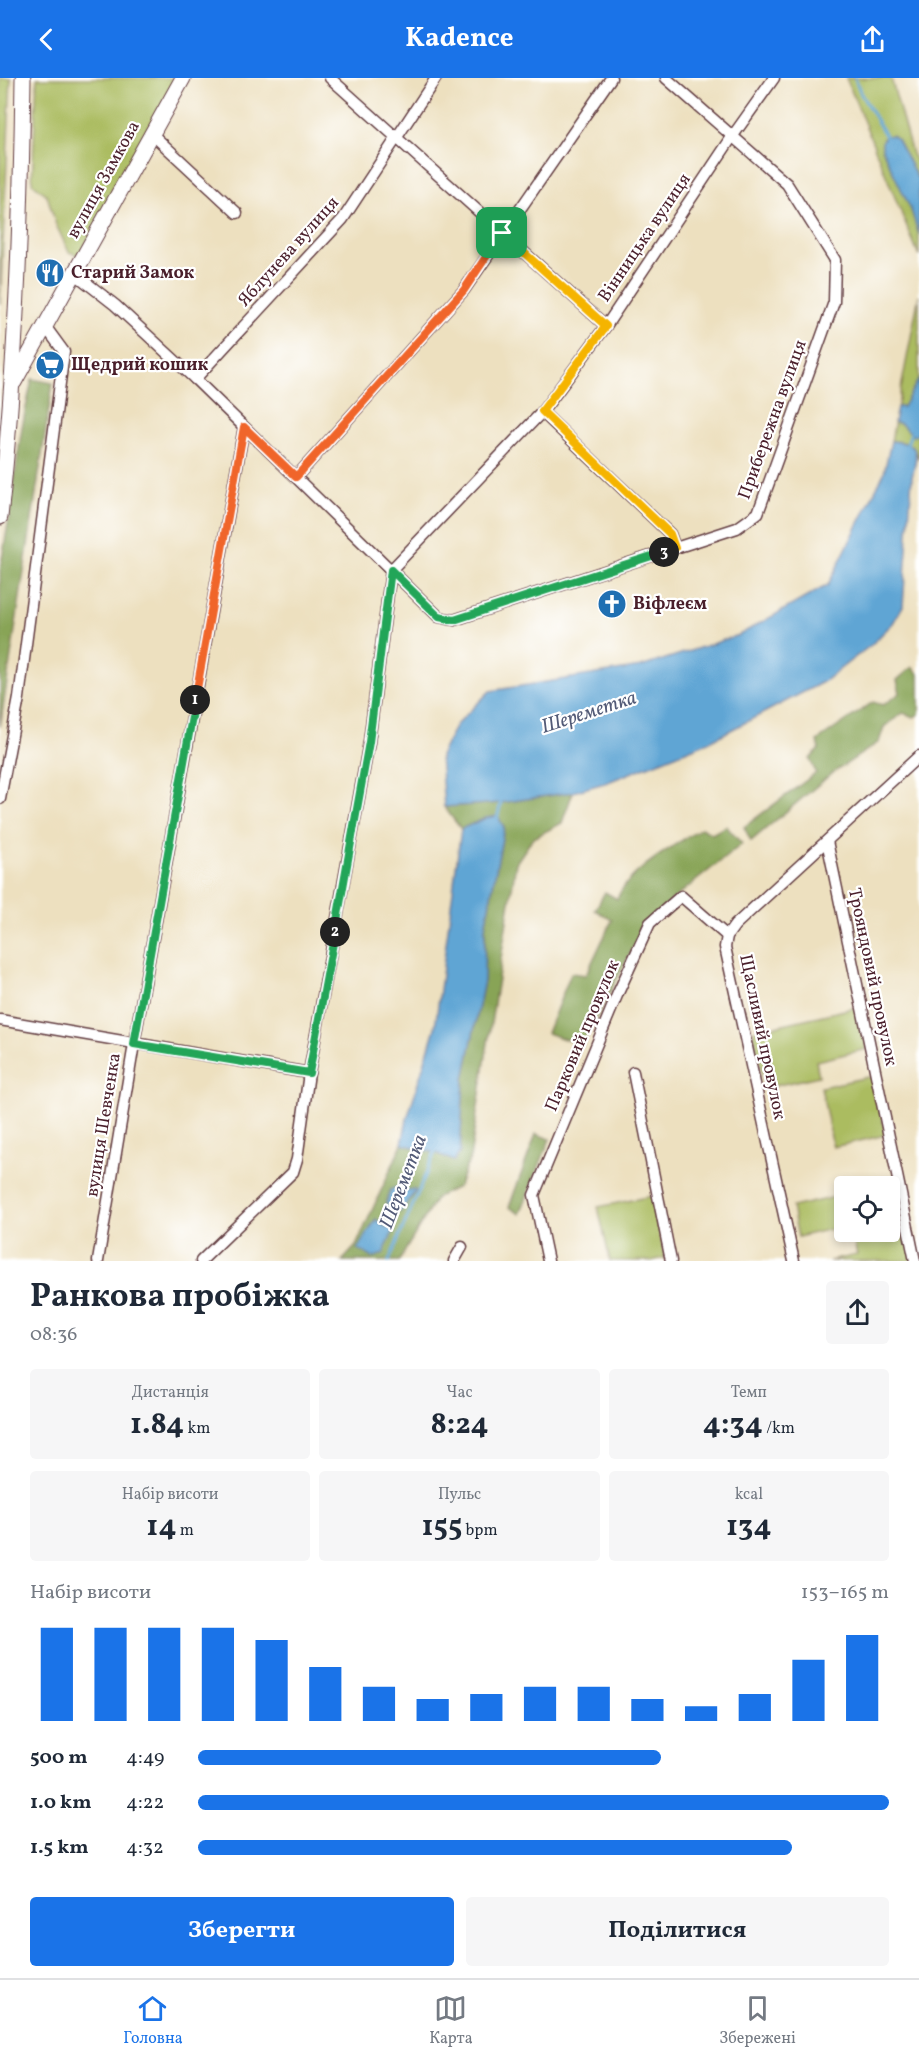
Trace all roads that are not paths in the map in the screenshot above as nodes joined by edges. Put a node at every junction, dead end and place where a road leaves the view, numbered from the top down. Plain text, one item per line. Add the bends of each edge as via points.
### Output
1 (23, 78) edge
2 (183, 78) edge
3 (330, 78) edge
4 (436, 78) edge
5 (611, 78) edge
6 (666, 78) edge
7 (774, 78) edge
8 (152, 134) junction
9 (732, 137) junction
10 (396, 138) junction
11 (237, 213) dead end
12 (502, 233) junction
13 (74, 273) junction
14 (606, 326) junction
15 (43, 330) junction
16 (195, 379) junction
17 (12, 385) junction
18 (542, 411) junction
19 (244, 427) junction
20 (296, 477) junction
21 (0, 517) edge
22 (675, 548) junction
23 (391, 570) junction
24 (919, 756) edge
25 (0, 799) edge
26 (827, 841) junction
27 (727, 936) junction
28 (0, 1020) edge
29 (134, 1044) junction
30 (633, 1072) dead end
31 (309, 1073) junction
32 (462, 1247) dead end
33 (98, 1261) edge
34 (201, 1261) edge
35 (454, 1261) edge
36 (548, 1261) edge
37 (671, 1261) edge
38 (794, 1261) edge
39 (915, 1261) edge

1 - 17 main road
2 - 8 main road, вулиця Замкова
3 - 10 street
4 - 10 street, Яблунева вулиця
5 - 12 street
6 - 9 street, Прибережна вулиця
7 - 9 street, Вінницька вулиця
8 - 11 street
8 - 13 main road, вулиця Замкова
9 - 14 street, Вінницька вулиця
9 - 22 street, Прибережна вулиця via 786,184 835,260 834,302 758,513 737,528
10 - 12 street
10 - 16 street, Яблунева вулиця via 343,219
12 - 14 street
12 - 20 street via 464,290
13 - 15 main road, вулиця Замкова
13 - 16 street, Прибережна вулиця
14 - 18 street, Вінницька вулиця
15 - 17 main road, вулиця Замкова
15 - 25 street via 64,352 63,364 19,698
16 - 19 street, Прибережна вулиця
17 - 21 main road
18 - 22 street via 670,534
18 - 23 street, Вінницька вулиця
19 - 20 street, Прибережна вулиця
19 - 29 street, вулиця Шевченка
20 - 23 street, Прибережна вулиця
22 - 23 street, Прибережна вулиця via 454,620 439,617
23 - 31 street via 369,742
24 - 26 street, Щасливий провулок
26 - 27 street, Щасливий провулок
26 - 39 street, Трояндовий провулок
27 - 36 street, Парковий провулок via 681,896 650,923 534,1195
27 - 38 street, Щасливий провулок via 725,947
28 - 29 street
29 - 31 street
29 - 33 street, вулиця Шевченка
30 - 37 street
31 - 34 street via 293,1172
32 - 35 street

